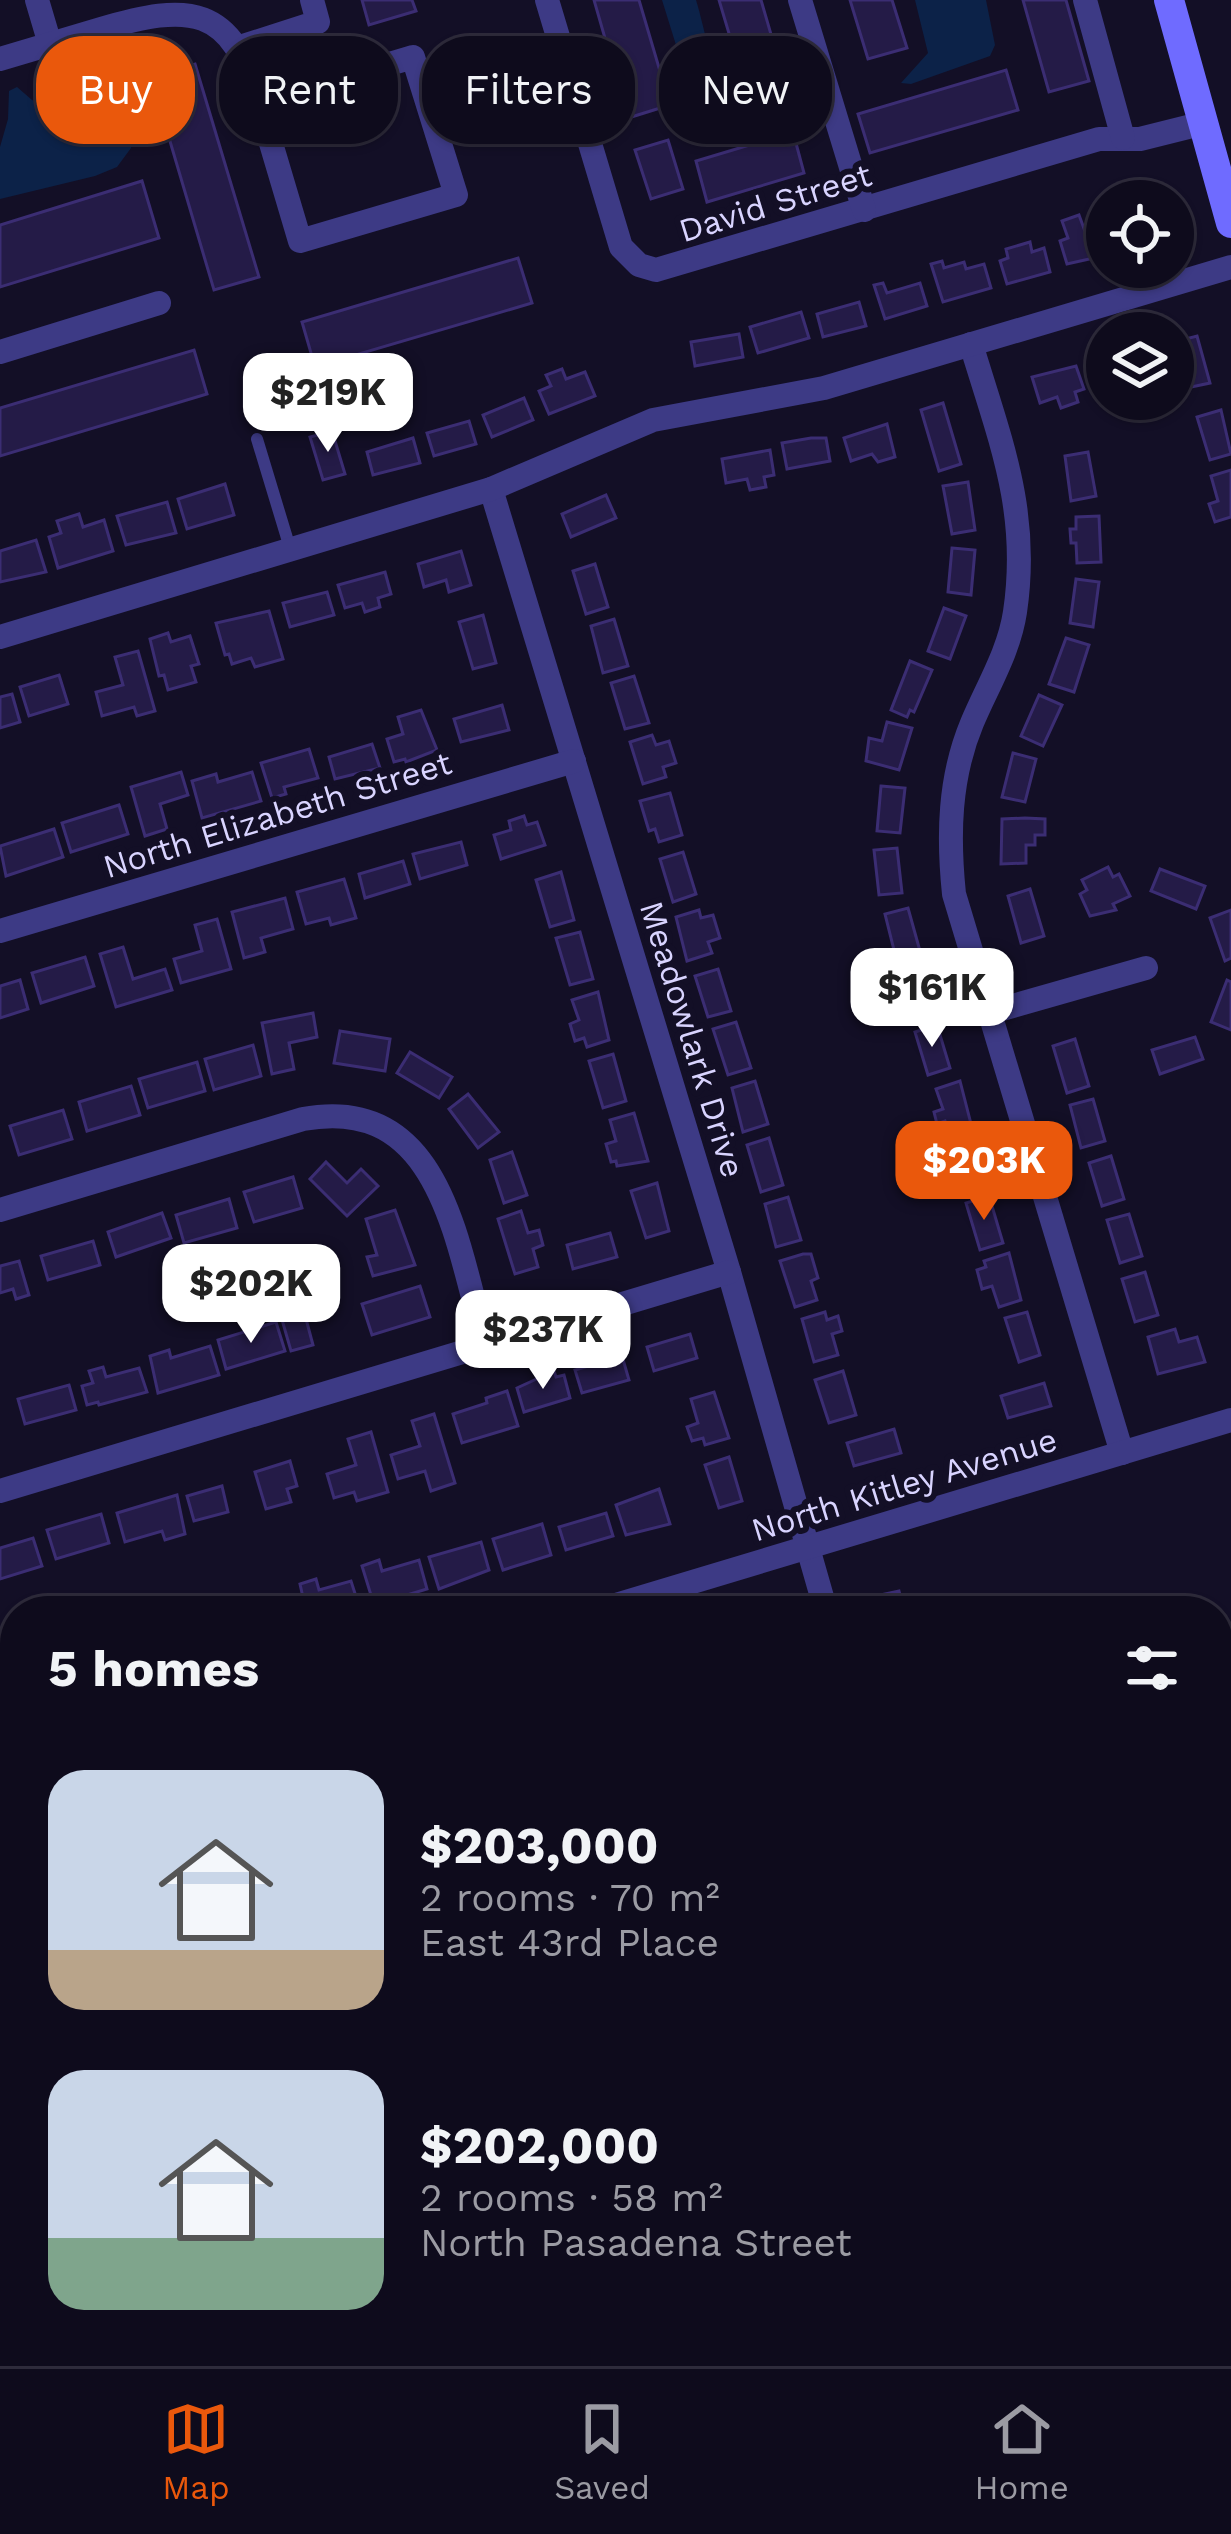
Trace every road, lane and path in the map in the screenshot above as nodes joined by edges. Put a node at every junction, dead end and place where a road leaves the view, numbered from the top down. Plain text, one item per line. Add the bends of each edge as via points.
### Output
1 (37, 0) edge
2 (312, 0) edge
3 (547, 0) edge
4 (800, 0) edge
5 (1085, 0) edge
6 (1169, 0) edge
7 (48, 36) edge
8 (78, 36) edge
9 (224, 36) edge
10 (274, 36) edge
11 (36, 48) edge
12 (0, 59) edge
13 (259, 103) joint
14 (1215, 135) edge
15 (1123, 138) junction
16 (864, 210) junction
17 (1231, 223) edge
18 (1231, 267) edge
19 (159, 303) dead end
20 (971, 344) junction
21 (0, 352) edge
22 (257, 439) dead end
23 (491, 489) junction
24 (290, 550) junction
25 (0, 637) edge
26 (574, 761) junction
27 (0, 932) edge
28 (1146, 968) dead end
29 (988, 1013) junction
30 (0, 1210) edge
31 (729, 1272) junction
32 (485, 1346) junction
33 (1231, 1420) edge
34 (1122, 1453) junction
35 (0, 1491) edge
36 (811, 1547) junction
37 (646, 1596) edge
38 (822, 1596) edge

1 - 7 street
2 - 10 street via 318,22
3 - 16 street, David Street via 622,247 643,266 671,268
4 - 16 street
5 - 15 street
6 - 14 street
8 - 9 street via 163,12 210,23
11 - 12 street
13 - 13 street via 413,57 456,195 300,241
14 - 15 street, David Street
14 - 17 street
15 - 16 street, David Street
18 - 20 street
19 - 21 street
20 - 23 street via 824,388 653,420
20 - 29 street via 1021,536 1013,622 970,728 952,801 954,894
22 - 24 lane
23 - 24 street
23 - 26 street, Meadowlark Drive
24 - 25 street
26 - 27 street, North Elizabeth Street
26 - 31 street, Meadowlark Drive
28 - 29 street
29 - 34 street
30 - 32 street via 303,1119 370,1122 414,1149 439,1187
31 - 32 street
31 - 36 street, Meadowlark Drive
32 - 35 street
33 - 34 street, North Kitley Avenue
34 - 36 street, North Kitley Avenue
36 - 37 street, North Kitley Avenue
36 - 38 street, Meadowlark Drive

